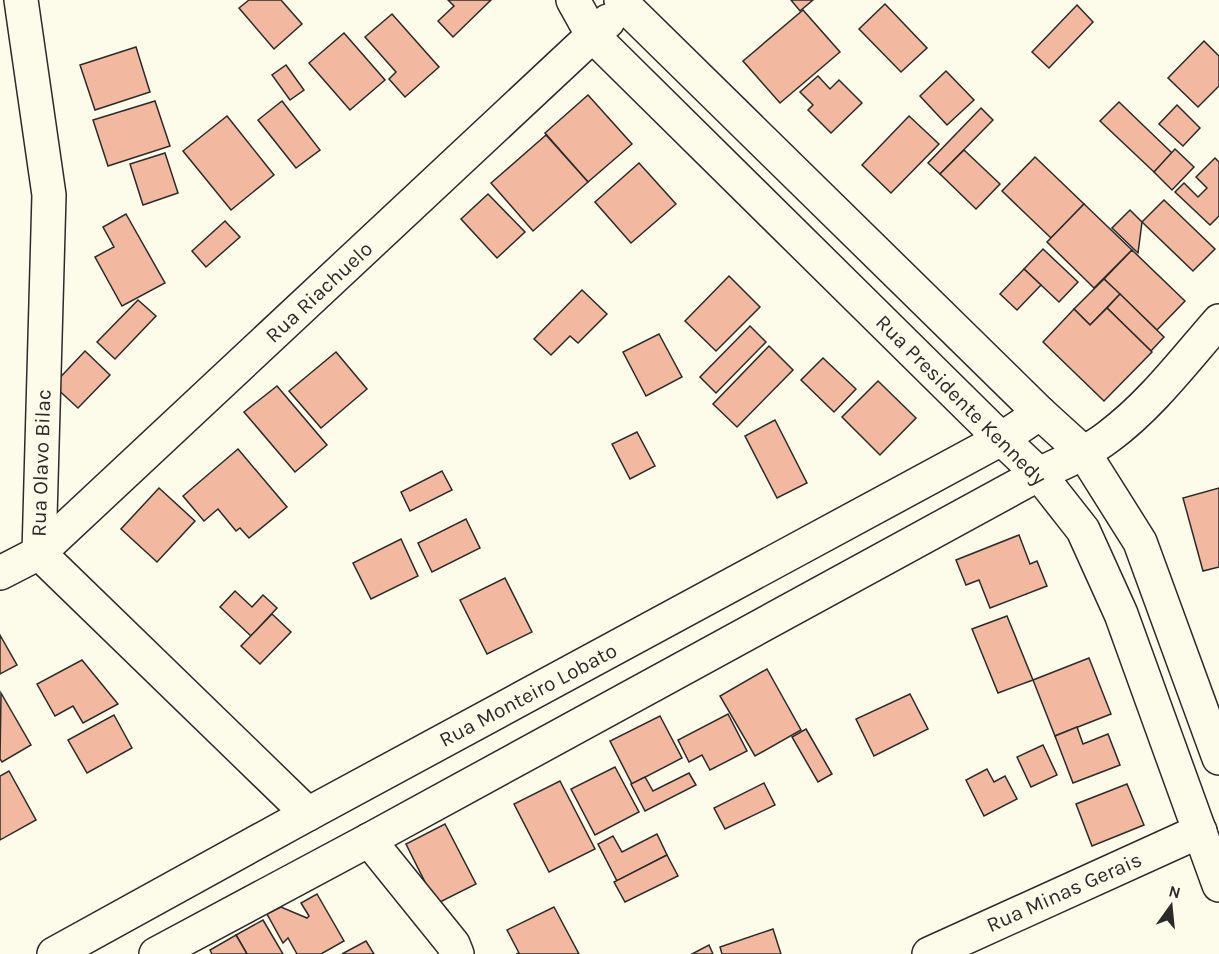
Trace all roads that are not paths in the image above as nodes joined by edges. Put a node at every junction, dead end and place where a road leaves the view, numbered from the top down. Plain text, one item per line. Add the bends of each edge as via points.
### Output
1 (21, 0) edge
2 (573, 0) edge
3 (625, 2) edge
4 (593, 36) junction
5 (1219, 321) edge
6 (1040, 413) junction
7 (1004, 438) junction
8 (1084, 453) junction
9 (1039, 474) junction
10 (39, 553) junction
11 (0, 573) edge
12 (1219, 758) edge
13 (308, 814) junction
14 (1200, 831) junction
15 (369, 840) junction
16 (1219, 885) edge
17 (54, 954) edge
18 (156, 954) edge
19 (458, 954) edge
20 (929, 954) edge

1 - 10 street, Rua Olavo Bilac via 49,195
2 - 4 street, Rua Presidente Kennedy
3 - 4 street, Rua Riachuelo
3 - 6 street
4 - 7 street, Rua Presidente Kennedy
4 - 10 street, Rua Riachuelo
5 - 8 street via 1147,404
6 - 7 street, Rua Monteiro Lobato
6 - 8 street
7 - 9 street, Rua Presidente Kennedy
7 - 13 street, Rua Monteiro Lobato
8 - 9 street
8 - 12 street via 1140,542
9 - 14 street, Rua Presidente Kennedy via 1083,530 1121,614
9 - 15 street
10 - 11 street, Rua Riachuelo
10 - 13 street, Rua Olavo Bilac
13 - 17 street, Rua Monteiro Lobato
14 - 16 street, Rua Presidente Kennedy
14 - 20 street, Rua Minas Gerais
15 - 18 street
15 - 19 street

